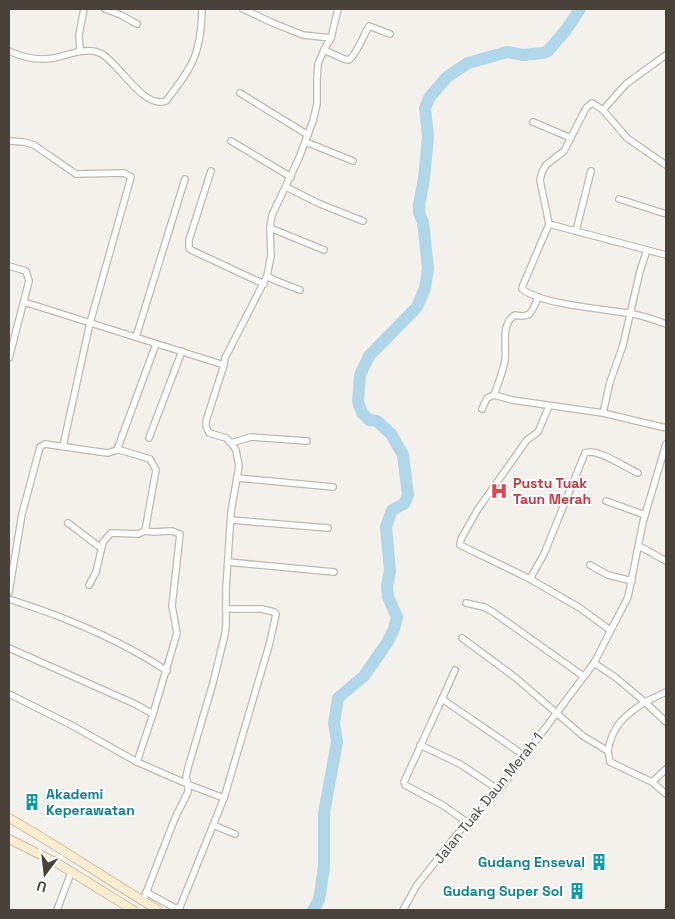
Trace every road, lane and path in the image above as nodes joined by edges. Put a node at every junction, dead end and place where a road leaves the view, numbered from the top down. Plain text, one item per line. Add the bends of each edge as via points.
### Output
1 (85, 9) edge
2 (105, 9) edge
3 (202, 9) edge
4 (243, 9) edge
5 (338, 9) edge
6 (117, 11) edge
7 (137, 24) dead end
8 (390, 34) dead end
9 (331, 38) junction
10 (324, 50) junction
11 (9, 51) edge
12 (80, 51) junction
13 (666, 55) edge
14 (240, 93) dead end
15 (603, 110) junction
16 (533, 122) dead end
17 (308, 135) junction
18 (571, 138) junction
19 (9, 141) edge
20 (232, 141) dead end
21 (306, 142) junction
22 (353, 161) dead end
23 (666, 165) edge
24 (210, 171) dead end
25 (591, 171) dead end
26 (291, 177) junction
27 (185, 179) dead end
28 (286, 187) junction
29 (619, 199) dead end
30 (666, 214) edge
31 (363, 221) dead end
32 (549, 224) junction
33 (270, 228) junction
34 (576, 231) junction
35 (324, 250) dead end
36 (647, 250) junction
37 (666, 255) edge
38 (9, 266) edge
39 (267, 276) junction
40 (264, 284) junction
41 (300, 290) dead end
42 (538, 297) junction
43 (24, 302) junction
44 (630, 313) junction
45 (90, 323) junction
46 (666, 324) edge
47 (136, 337) junction
48 (156, 344) junction
49 (182, 351) junction
50 (9, 358) edge
51 (224, 365) junction
52 (494, 395) junction
53 (549, 406) junction
54 (482, 409) dead end
55 (603, 413) junction
56 (666, 428) edge
57 (150, 438) dead end
58 (307, 441) dead end
59 (231, 443) junction
60 (666, 444) edge
61 (62, 446) junction
62 (117, 450) junction
63 (638, 473) dead end
64 (237, 478) junction
65 (333, 487) dead end
66 (606, 501) dead end
67 (645, 515) junction
68 (231, 520) junction
69 (68, 523) dead end
70 (328, 528) dead end
71 (145, 531) junction
72 (639, 546) junction
73 (101, 548) junction
74 (666, 561) edge
75 (228, 562) junction
76 (590, 565) dead end
77 (334, 572) dead end
78 (530, 580) junction
79 (632, 581) junction
80 (89, 585) dead end
81 (9, 592) edge
82 (9, 599) edge
83 (466, 603) dead end
84 (226, 609) junction
85 (610, 630) junction
86 (462, 638) dead end
87 (9, 648) edge
88 (594, 663) junction
89 (166, 670) junction
90 (455, 670) dead end
91 (583, 676) junction
92 (666, 692) edge
93 (9, 694) edge
94 (442, 699) junction
95 (645, 702) junction
96 (557, 713) junction
97 (153, 714) junction
98 (666, 722) edge
99 (420, 745) junction
100 (608, 751) junction
101 (525, 756) junction
102 (137, 762) junction
103 (666, 769) edge
104 (652, 782) junction
105 (188, 784) junction
106 (499, 790) junction
107 (666, 794) edge
108 (224, 798) junction
109 (9, 818) edge
110 (468, 823) junction
111 (213, 825) junction
112 (235, 834) dead end
113 (9, 839) edge
114 (71, 872) junction
115 (146, 892) junction
116 (143, 901) junction
117 (57, 910) edge
118 (133, 910) edge
119 (158, 910) edge
120 (403, 910) edge

1 - 12 street via 79,35
2 - 6 street
3 - 12 street via 200,38 193,62 171,95 161,103 142,92 98,52
4 - 9 street via 303,35
5 - 9 street
6 - 7 street
8 - 10 street via 370,26 350,60
9 - 10 street
10 - 17 street via 317,72 316,111
11 - 12 street via 41,59
13 - 15 street via 626,84
14 - 17 street
15 - 18 street via 594,103 588,104
15 - 23 street via 627,138
16 - 18 street
17 - 21 street
18 - 32 street via 564,151 542,172 540,180
19 - 45 street via 34,145 76,174 124,173 131,177
20 - 26 street
21 - 22 street
21 - 26 street
24 - 40 street via 189,248
25 - 34 street
26 - 28 street
27 - 47 street
28 - 31 street
28 - 33 street via 272,215
29 - 30 street
32 - 34 street
32 - 42 street via 522,289
33 - 35 street
33 - 39 street via 271,256
34 - 36 street
36 - 37 street
36 - 44 street
38 - 43 street via 28,273
39 - 40 street
39 - 41 street
40 - 51 street via 238,330
42 - 44 street
42 - 52 street via 528,315 515,314 510,318 504,338 505,358
43 - 45 street
43 - 50 street
44 - 46 street
44 - 55 street
45 - 47 street
45 - 61 street
47 - 48 street
48 - 49 street
48 - 62 street
49 - 51 street
49 - 57 street
51 - 59 street via 206,426 209,433
52 - 53 street
52 - 54 street via 487,398
53 - 55 street
53 - 78 street via 540,429 527,440 483,502 460,544
55 - 56 street
58 - 59 street via 251,437
59 - 64 street via 238,457
60 - 67 street, Jalan Tuak Daun Merah 1
61 - 62 street via 108,453
61 - 81 street via 40,446 22,514
62 - 71 street via 145,456 156,470
63 - 78 street via 604,455 593,451 585,453 544,554
64 - 65 street
64 - 68 street
66 - 67 street
67 - 72 street, Jalan Tuak Daun Merah 1
68 - 70 street
68 - 75 street
69 - 73 street
71 - 73 street via 138,534 111,533
71 - 89 street via 180,534 172,606 178,633
72 - 74 street
72 - 79 street, Jalan Tuak Daun Merah 1
73 - 80 street via 96,572
75 - 77 street
75 - 84 street
76 - 79 street via 608,575
78 - 85 street via 580,608
79 - 85 street, Jalan Tuak Daun Merah 1 via 624,606
82 - 89 street via 89,630
83 - 91 street via 494,612
84 - 105 street via 222,648 188,768
84 - 108 street via 262,609 276,614
85 - 88 street, Jalan Tuak Daun Merah 1
86 - 96 street
87 - 97 street
88 - 91 street, Jalan Tuak Daun Merah 1
88 - 95 street
89 - 97 street
90 - 94 street
91 - 96 street, Jalan Tuak Daun Merah 1
92 - 95 street
93 - 102 street
94 - 99 street
94 - 101 street
95 - 98 street
95 - 100 street via 612,732
96 - 100 street via 583,736
96 - 101 street, Jalan Tuak Daun Merah 1
97 - 102 street
99 - 106 street via 460,764
99 - 110 street via 404,785
100 - 104 street via 610,762
101 - 106 street, Jalan Tuak Daun Merah 1
102 - 105 street
103 - 104 street
104 - 107 street
105 - 108 street
105 - 115 street via 188,792
106 - 110 street, Jalan Tuak Daun Merah 1
108 - 111 street
109 - 116 main road
110 - 120 street, Jalan Tuak Daun Merah 1 via 417,885
111 - 112 street
111 - 115 street via 180,907 175,908
113 - 114 main road
114 - 117 street
114 - 118 main road
115 - 116 street
116 - 119 main road

